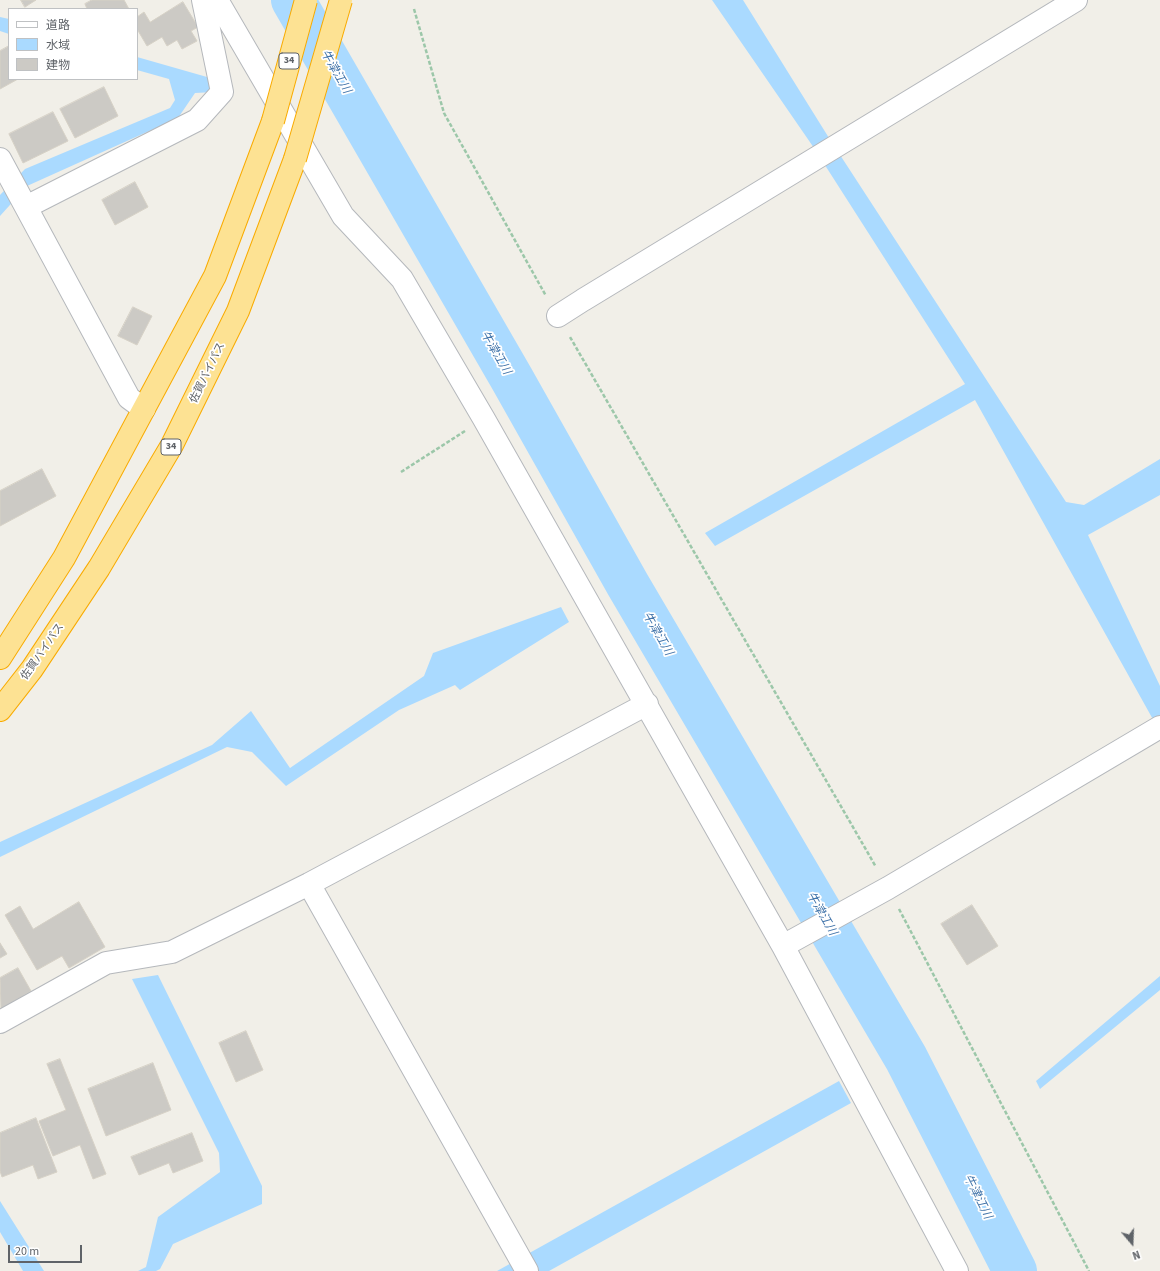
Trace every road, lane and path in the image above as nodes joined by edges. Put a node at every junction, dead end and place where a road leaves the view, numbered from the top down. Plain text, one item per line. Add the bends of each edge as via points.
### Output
1 (203, 0) edge
2 (217, 0) edge
3 (306, 0) edge
4 (341, 0) edge
5 (1076, 0) edge
6 (414, 9) dead end
7 (4, 165) edge
8 (26, 207) junction
9 (558, 316) junction
10 (144, 409) junction
11 (484, 419) junction
12 (401, 472) dead end
13 (0, 658) edge
14 (646, 704) junction
15 (0, 710) edge
16 (1155, 730) edge
17 (309, 884) junction
18 (888, 888) junction
19 (783, 946) junction
20 (0, 1022) edge
21 (527, 1271) edge
22 (957, 1271) edge
23 (1089, 1271) edge

1 - 8 street via 222,92 197,120
2 - 11 street via 343,216 402,280
3 - 10 highway, 34, bridge via 273,121 215,276
4 - 15 highway, 佐賀バイパス / 34, bridge via 295,159 238,311 172,445 100,568 32,669
5 - 9 street
6 - 9 path via 444,113
7 - 8 street
8 - 10 street via 129,398
9 - 18 path
10 - 13 highway, 34 via 64,558
11 - 12 path
11 - 14 street
14 - 17 street
14 - 19 street
16 - 18 street
17 - 20 street via 172,952 106,963
17 - 21 street
18 - 19 street
18 - 23 path
19 - 22 street

